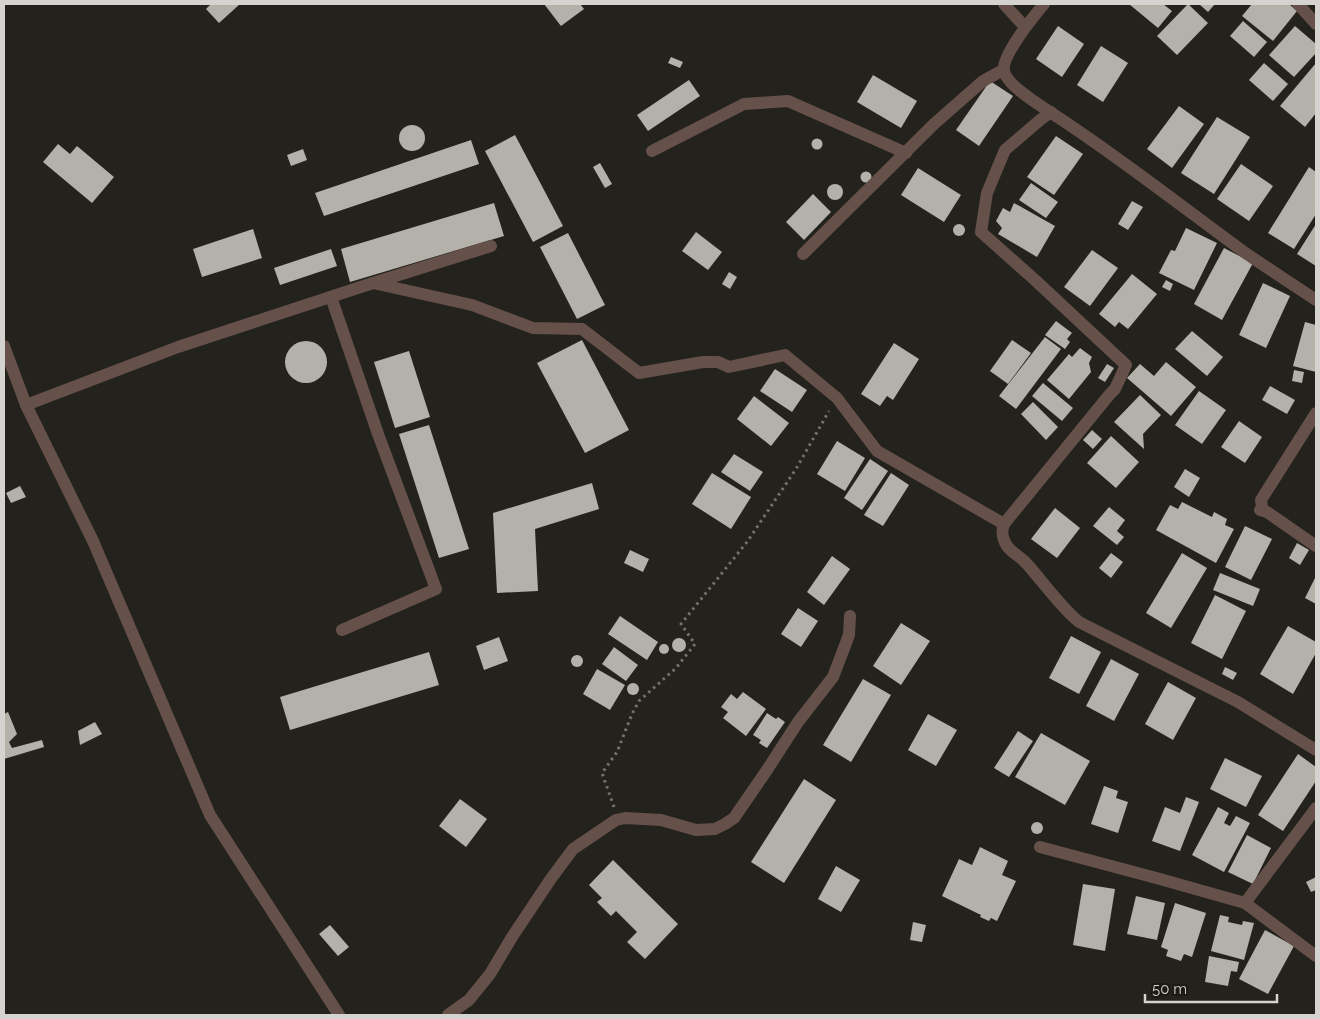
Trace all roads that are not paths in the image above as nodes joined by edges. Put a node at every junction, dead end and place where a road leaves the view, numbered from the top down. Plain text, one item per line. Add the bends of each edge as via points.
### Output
1 (1004, 4) edge
2 (1044, 4) edge
3 (1298, 4) edge
4 (1316, 24) edge
5 (1025, 27) junction
6 (1003, 70) junction
7 (1051, 112) junction
8 (652, 150) dead end
9 (906, 153) junction
10 (491, 246) dead end
11 (803, 254) dead end
12 (373, 283) junction
13 (331, 297) junction
14 (1316, 300) edge
15 (4, 346) edge
16 (26, 405) junction
17 (1316, 412) edge
18 (1004, 524) junction
19 (1316, 546) edge
20 (850, 616) dead end
21 (342, 630) dead end
22 (1316, 750) edge
23 (1316, 808) edge
24 (1040, 847) dead end
25 (1245, 903) junction
26 (1316, 956) edge
27 (339, 1015) edge
28 (448, 1015) edge

1 - 5 street
2 - 5 street
3 - 4 street
5 - 6 street
6 - 7 street via 1017,89
6 - 9 street via 983,81
7 - 14 street
7 - 18 street via 1005,150 987,193 981,232 1126,365 1115,389
8 - 9 street via 744,104 788,100
9 - 11 street
10 - 12 street
12 - 13 street
12 - 18 street via 472,305 533,328 582,329 639,373 703,362 718,362 729,367 785,355 837,398 877,451
13 - 16 street via 178,347
13 - 21 street via 436,589
15 - 16 street
16 - 27 street via 93,541 210,815
17 - 19 street via 1261,500 1260,510
18 - 22 street via 1001,531 1008,547 1026,562 1066,612 1079,622 1238,702
20 - 28 street via 849,635 833,677 798,722 734,818 716,829 696,830 661,820 625,818 616,820 573,849 490,974 469,1000
23 - 25 street
24 - 25 street
25 - 26 street

